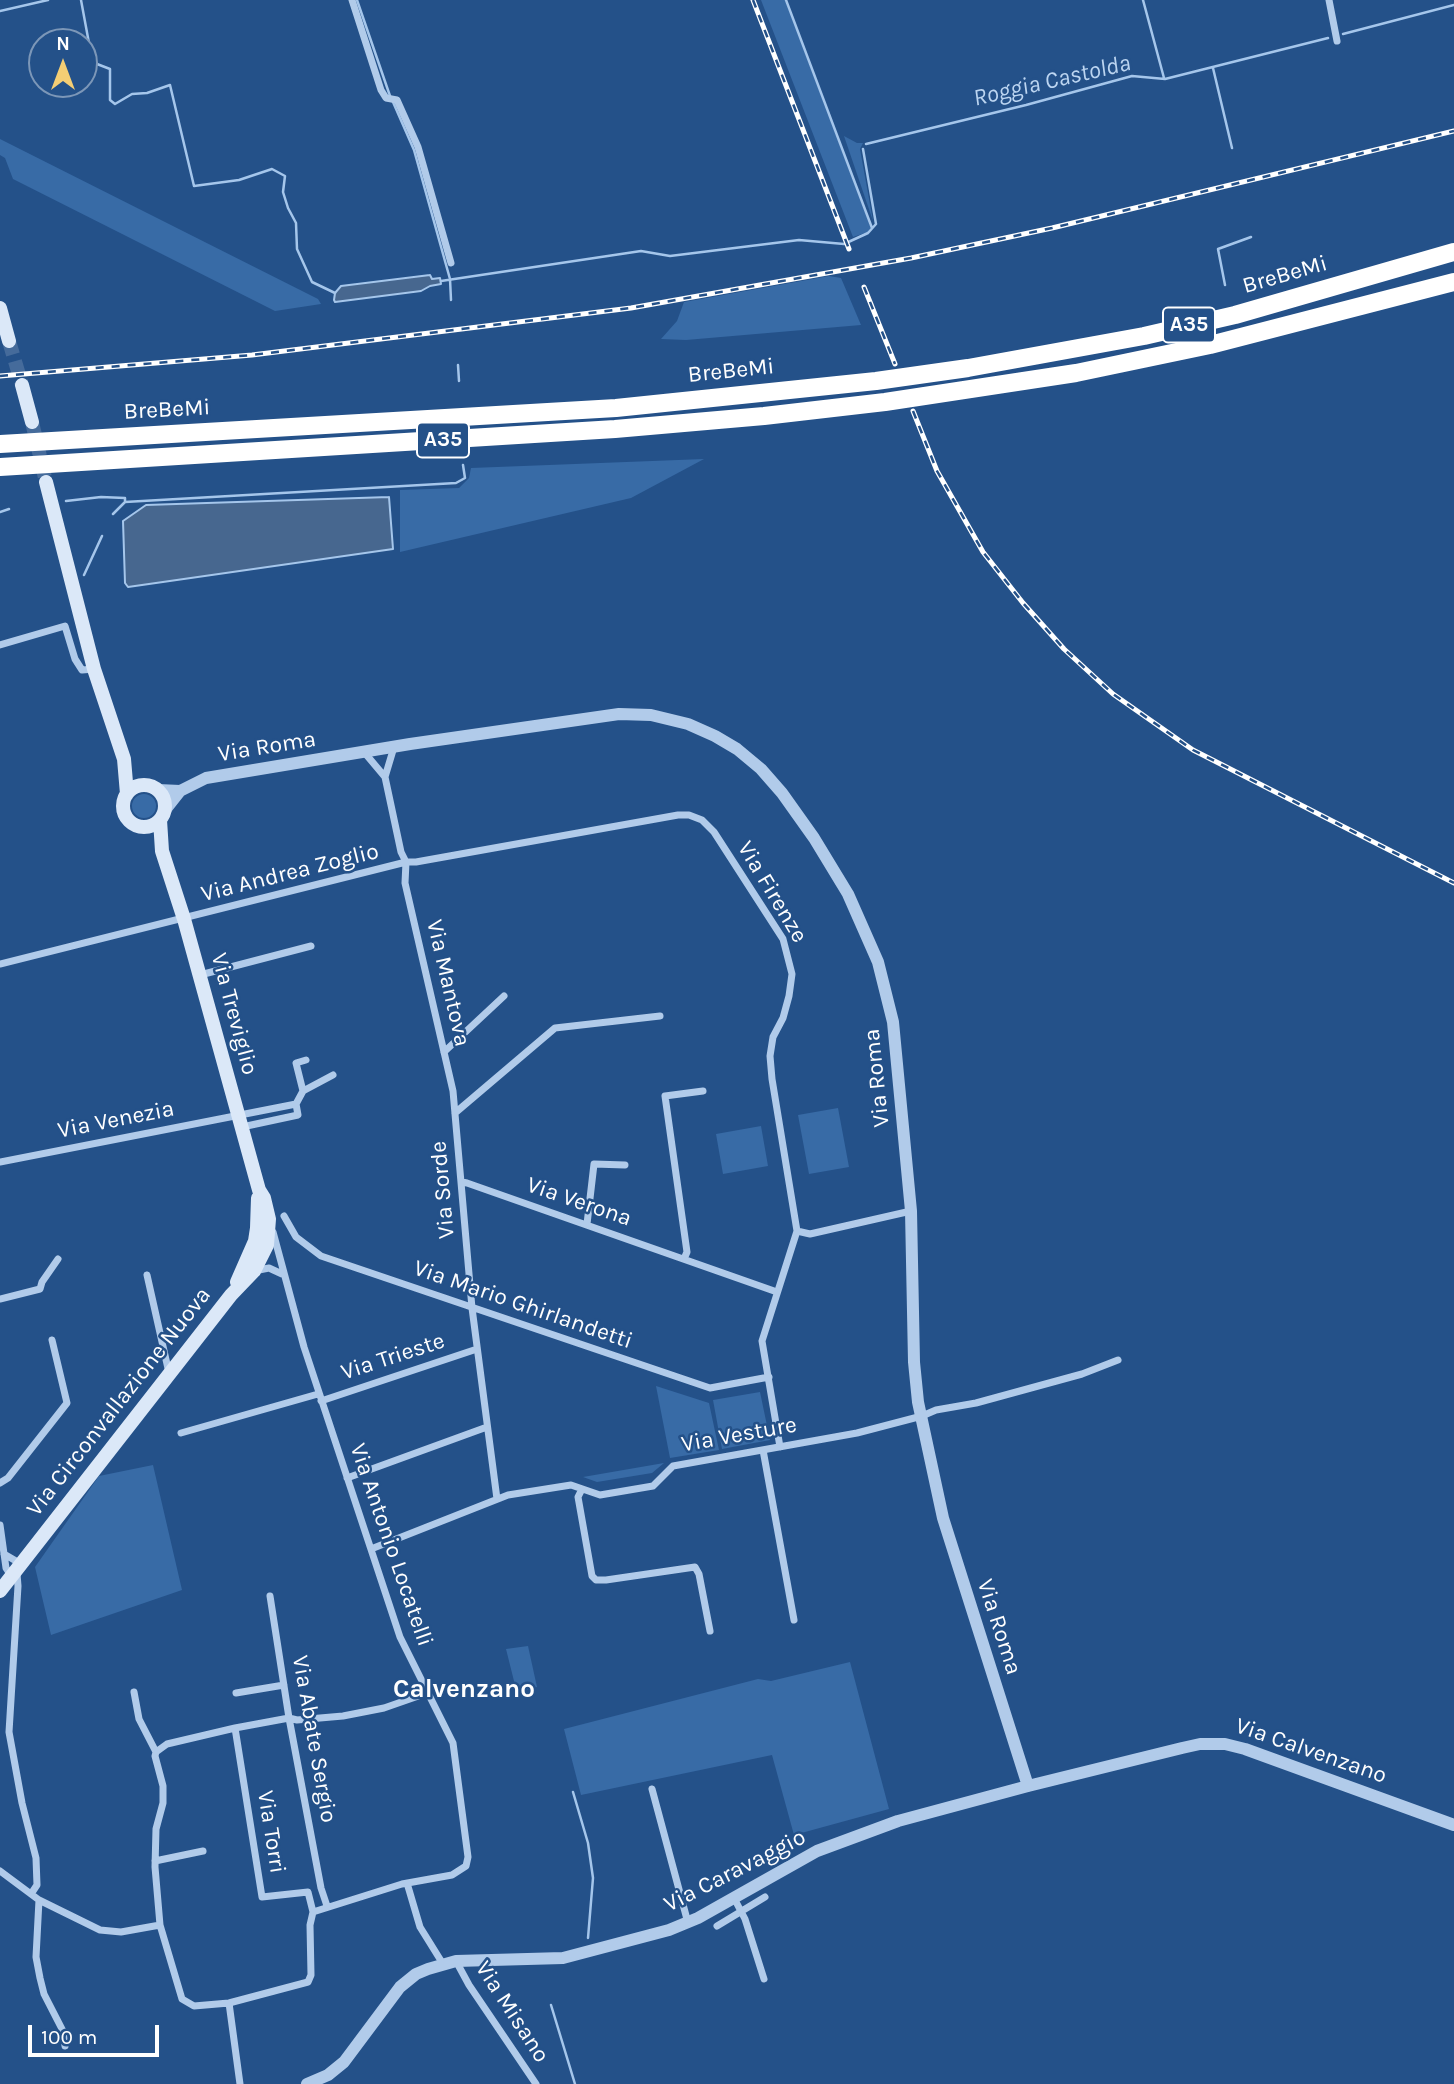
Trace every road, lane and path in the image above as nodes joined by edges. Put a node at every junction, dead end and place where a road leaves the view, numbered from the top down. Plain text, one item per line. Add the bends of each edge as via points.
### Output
1 (352, 0) edge
2 (1329, 0) edge
3 (1337, 41) dead end
4 (1454, 252) edge
5 (451, 262) dead end
6 (1454, 282) edge
7 (0, 308) edge
8 (9, 341) tunnel mouth
9 (22, 385) tunnel mouth
10 (32, 422) tunnel mouth
11 (0, 444) edge
12 (0, 467) edge
13 (46, 482) tunnel mouth
14 (0, 645) edge
15 (94, 669) junction
16 (394, 747) junction
17 (364, 752) junction
18 (124, 759) junction
19 (385, 777) junction
20 (152, 787) junction
21 (180, 791) junction
22 (127, 794) junction
23 (162, 815) junction
24 (142, 827) junction
25 (162, 851) junction
26 (406, 862) junction
27 (184, 919) junction
28 (311, 946) dead end
29 (0, 964) edge
30 (200, 975) junction
31 (504, 996) dead end
32 (660, 1016) dead end
33 (444, 1052) junction
34 (306, 1060) dead end
35 (333, 1075) dead end
36 (303, 1091) junction
37 (703, 1091) dead end
38 (455, 1113) junction
39 (240, 1122) junction
40 (0, 1162) edge
41 (625, 1165) dead end
42 (462, 1182) junction
43 (911, 1211) junction
44 (284, 1216) dead end
45 (587, 1224) junction
46 (797, 1231) junction
47 (265, 1235) junction
48 (58, 1259) dead end
49 (684, 1259) junction
50 (254, 1271) junction
51 (282, 1272) junction
52 (147, 1275) dead end
53 (777, 1292) junction
54 (231, 1295) junction
55 (0, 1299) edge
56 (472, 1308) junction
57 (52, 1340) dead end
58 (477, 1349) junction
59 (1118, 1360) dead end
60 (169, 1375) junction
61 (769, 1377) junction
62 (320, 1398) junction
63 (922, 1416) junction
64 (487, 1427) junction
65 (181, 1433) dead end
66 (780, 1447) junction
67 (763, 1450) junction
68 (347, 1478) junction
69 (0, 1483) edge
70 (582, 1489) junction
71 (497, 1499) junction
72 (0, 1525) edge
73 (371, 1549) junction
74 (16, 1570) junction
75 (0, 1591) edge
76 (270, 1596) dead end
77 (794, 1620) dead end
78 (710, 1632) dead end
79 (284, 1685) junction
80 (134, 1692) dead end
81 (236, 1693) dead end
82 (427, 1693) junction
83 (289, 1718) junction
84 (235, 1728) junction
85 (156, 1752) junction
86 (1028, 1786) junction
87 (652, 1789) dead end
88 (1454, 1825) edge
89 (204, 1851) dead end
90 (155, 1861) junction
91 (0, 1871) edge
92 (407, 1883) junction
93 (31, 1894) junction
94 (765, 1897) dead end
95 (734, 1898) junction
96 (39, 1900) junction
97 (327, 1906) junction
98 (313, 1912) junction
99 (741, 1912) junction
100 (688, 1923) junction
101 (160, 1925) junction
102 (717, 1926) dead end
103 (456, 1961) junction
104 (443, 1964) junction
105 (764, 1979) dead end
106 (229, 2003) junction
107 (65, 2046) dead end
108 (240, 2084) edge
109 (307, 2084) edge
110 (536, 2084) edge

1 - 5 street via 376,76 386,98 397,100 418,147
2 - 3 street
4 - 11 highway, BreBeMi / A35 via 1235,315 1144,336 876,381 616,408
6 - 12 highway, BreBeMi / A35 via 1210,345 1076,373 885,402 615,429
7 - 8 main road
9 - 10 main road
13 - 15 main road, Via Treviglio
14 - 15 street, Via Treviglio via 65,626 82,670
15 - 18 main road, Via Treviglio
16 - 17 street, Via Roma
16 - 19 street
16 - 43 street, Via Roma via 587,716 651,715 715,736 761,769 814,838 848,894 878,962 893,1022
17 - 19 street
17 - 21 street, Via Roma via 206,778
18 - 20 main road, Via Treviglio
18 - 22 main road, Via Treviglio
19 - 26 street
20 - 21 street, Via Roma
20 - 22 main road via 136,787
20 - 23 main road, Via Treviglio via 164,799
21 - 23 street, Via Roma
22 - 24 main road, Via Treviglio via 125,814
23 - 24 main road via 155,824
23 - 25 main road, Via Treviglio
24 - 25 main road, Via Treviglio
25 - 27 main road, Via Treviglio
26 - 27 street, Via Andrea Zoglio
26 - 33 street, Via Mantova via 405,883
26 - 46 street, Via Firenze via 678,815 702,820 783,939 790,958 789,996 770,1056
27 - 29 street, Via Andrea Zoglio
27 - 30 main road, Via Treviglio
28 - 30 street
30 - 39 main road, Via Treviglio
31 - 33 street
32 - 38 street, Via Sorde via 555,1028
33 - 38 street, Via Mantova
34 - 36 street via 296,1063
35 - 36 street
36 - 39 street via 296,1104 299,1115
37 - 49 street via 665,1096 687,1252
38 - 42 street, Via Sorde
39 - 40 street, Via Venezia
39 - 47 main road, Via Treviglio via 259,1190
41 - 45 street via 594,1164
42 - 45 street, Via Verona
42 - 56 street, Via Sorde
43 - 46 street via 810,1234
43 - 63 street, Via Roma via 914,1362
44 - 56 street, Via Mario Ghirlandetti via 296,1237 321,1256
45 - 49 street, Via Verona
46 - 53 street, Via Firenze
47 - 50 main road
47 - 51 street, Via Antonio Locatelli
47 - 51 street, Via Antonio Locatelli
47 - 54 main road
48 - 55 street via 40,1289
49 - 53 street, Via Verona
50 - 51 street via 269,1268
50 - 54 main road
51 - 62 street, Via Antonio Locatelli
52 - 60 street
53 - 61 street, Via Firenze via 762,1341
54 - 60 main road, Via Circonvallazione Nuova
56 - 58 street, Via Sorde
56 - 61 street, Via Mario Ghirlandetti via 710,1388
57 - 69 street via 67,1403
58 - 62 street, Via Trieste
58 - 64 street, Via Sorde
59 - 63 street, Via Vesture via 1082,1374
60 - 74 main road, Via Circonvallazione Nuova
61 - 66 street, Via Firenze
62 - 65 street, Via Trieste
62 - 68 street, Via Antonio Locatelli
63 - 66 street, Via Vesture
63 - 86 street, Via Roma via 943,1518
64 - 68 street
64 - 71 street, Via Sorde
66 - 67 street, Via Vesture
67 - 70 street, Via Vesture via 673,1466 653,1486 600,1494
67 - 77 street
68 - 73 street, Via Antonio Locatelli
70 - 71 street, Via Vesture via 570,1485
70 - 78 street via 578,1497 592,1576 606,1580 695,1567
71 - 73 street, Via Vesture
72 - 74 street via 5,1554 16,1561
73 - 82 street, Via Antonio Locatelli via 400,1637
74 - 75 main road, Via Circonvallazione Nuova
74 - 93 street via 9,1732 36,1858 37,1885
76 - 79 street, Via Abate Sergio
79 - 81 street
79 - 83 street, Via Abate Sergio
80 - 85 street via 139,1719
82 - 83 street via 343,1716
82 - 92 street, Via Antonio Locatelli via 453,1743 468,1857 462,1871
83 - 84 street
83 - 97 street, Via Abate Sergio
84 - 85 street via 167,1744
84 - 98 street, Via Torri via 262,1897 308,1892
85 - 90 street via 163,1803
86 - 88 street, Via Calvenzano via 1191,1746 1225,1744
86 - 95 street, Via Caravaggio via 898,1821 840,1843
87 - 100 street
89 - 90 street
90 - 101 street
91 - 93 street
92 - 97 street
92 - 104 street via 420,1927
93 - 96 street
94 - 99 street
95 - 99 street
95 - 100 street, Via Caravaggio
96 - 101 street via 100,1930 121,1932
96 - 107 street via 36,1957 44,1994 63,2031
97 - 98 street
98 - 106 street via 308,1982
99 - 102 street
99 - 105 street
100 - 103 street, Via Caravaggio via 563,1958
101 - 106 street via 182,1998 194,2006
103 - 104 street, Via Caravaggio
103 - 110 street, Via Misano
104 - 109 street, Via Caravaggio via 400,1987 344,2062
106 - 108 street

